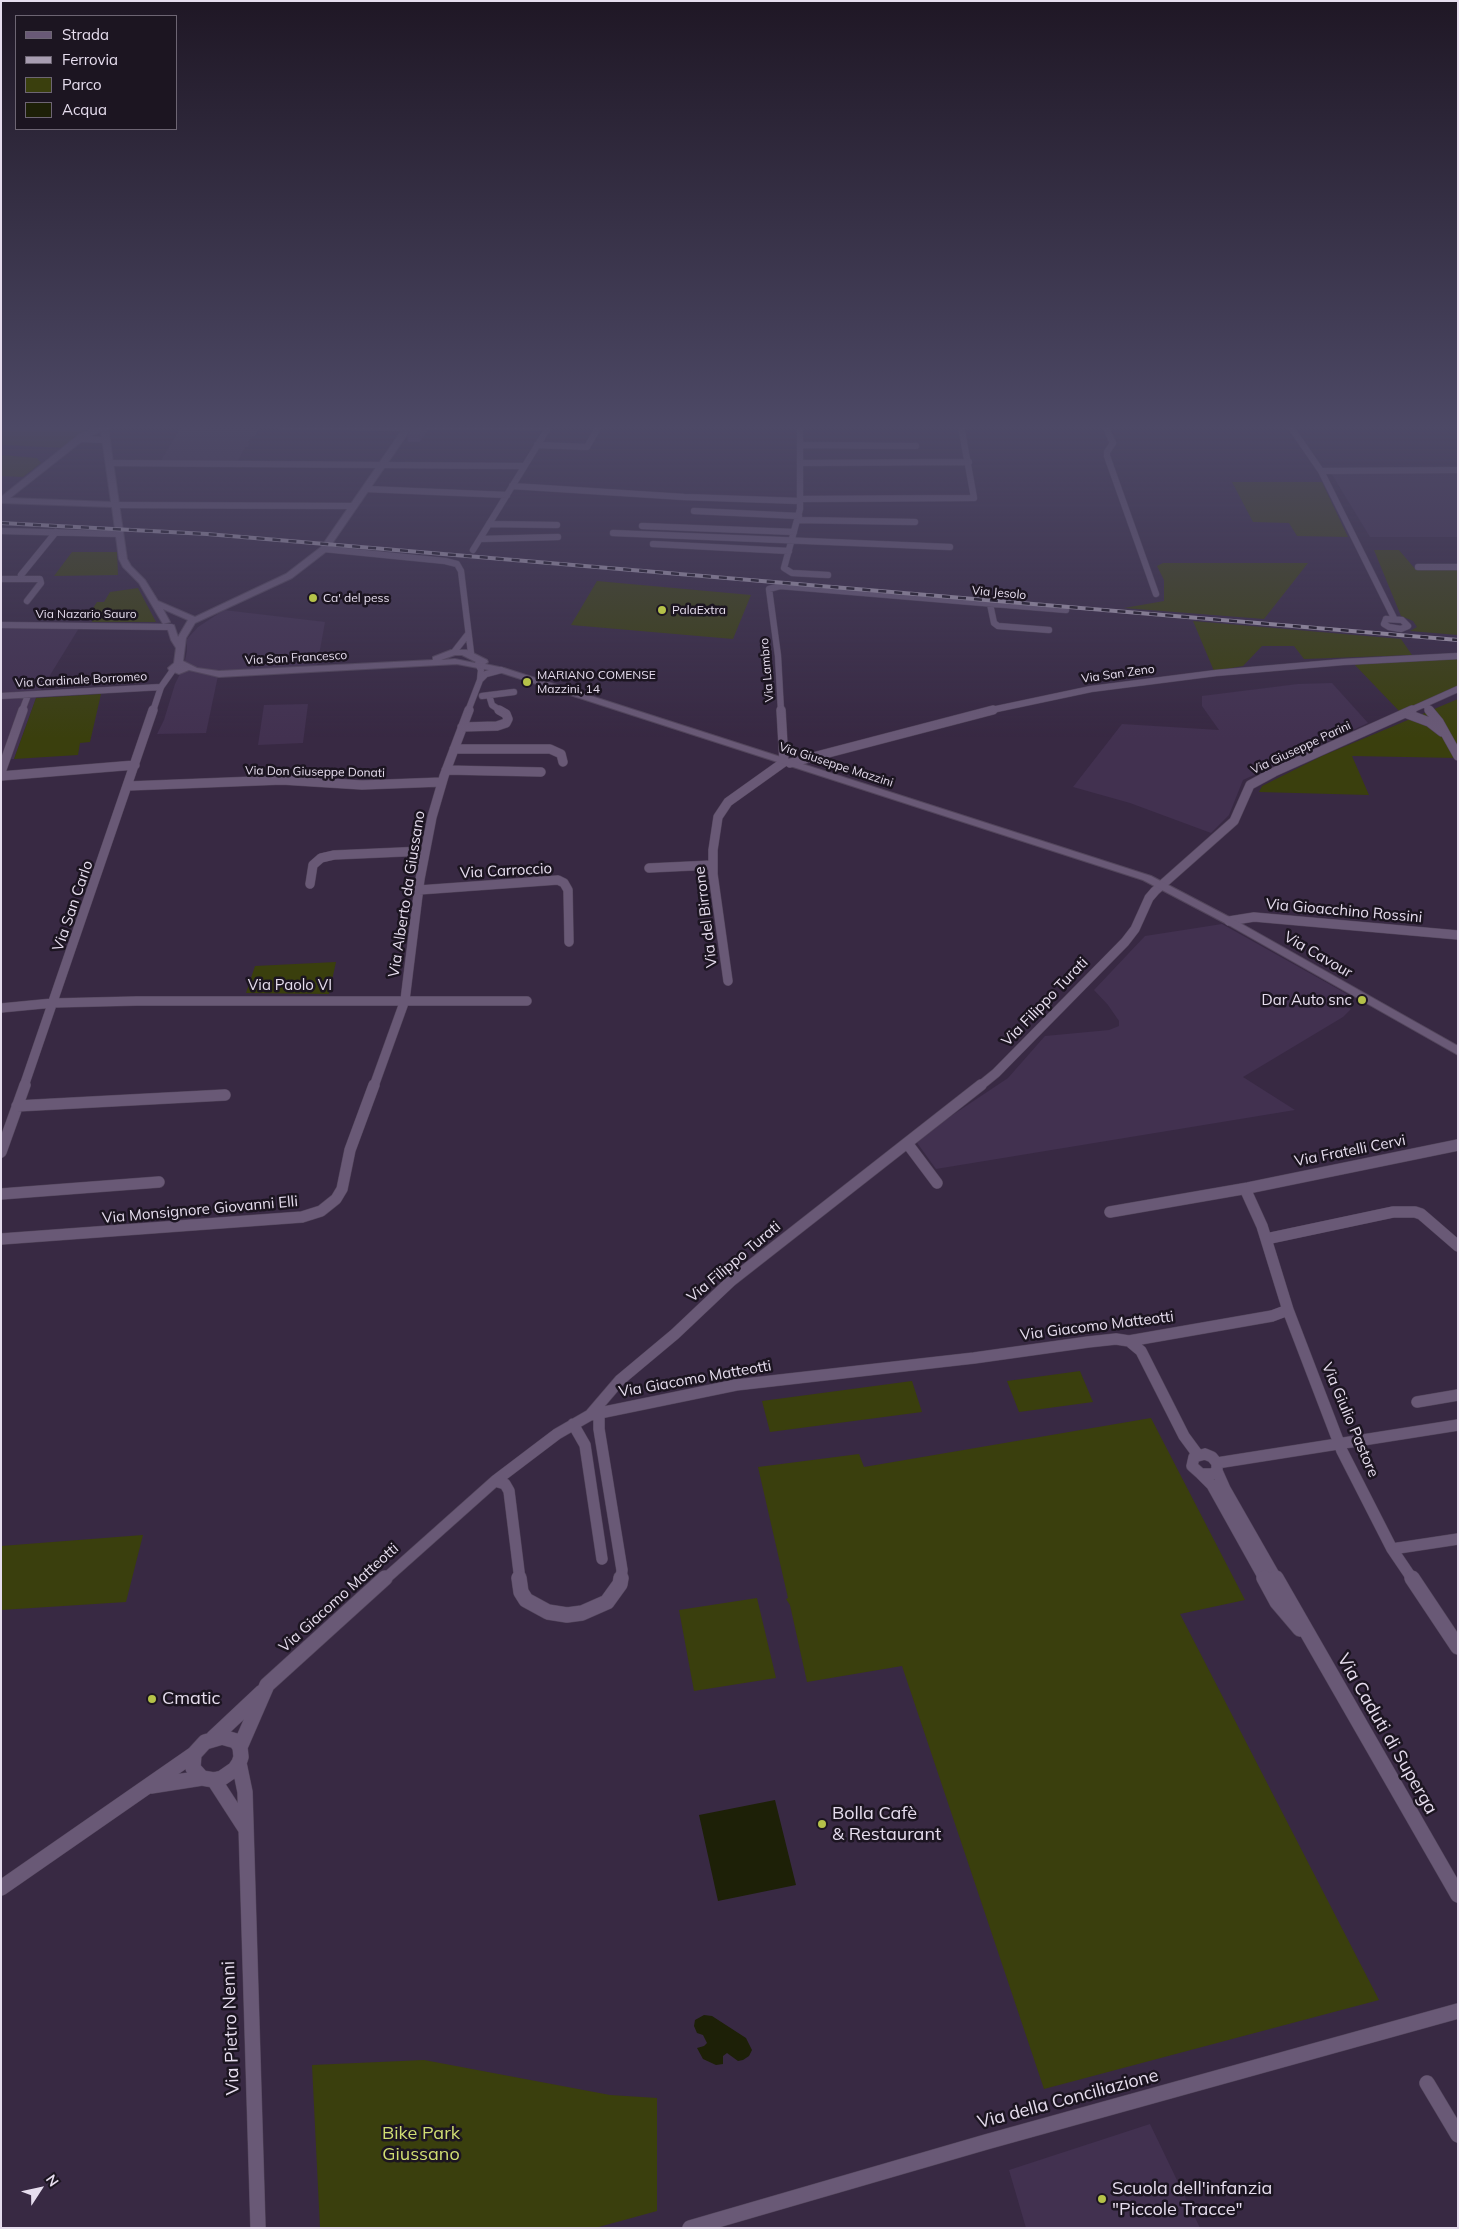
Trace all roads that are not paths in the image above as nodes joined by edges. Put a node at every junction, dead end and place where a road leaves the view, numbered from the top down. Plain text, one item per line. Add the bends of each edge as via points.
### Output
1 (119, 530) edge
2 (337, 530) edge
3 (485, 530) edge
4 (744, 530) edge
5 (1133, 530) edge
6 (1350, 530) edge
7 (1, 531) edge
8 (56, 532) junction
9 (794, 532) joint
10 (613, 533) dead end
11 (120, 534) junction
12 (558, 537) dead end
13 (480, 539) junction
14 (792, 541) junction
15 (653, 544) dead end
16 (950, 547) dead end
17 (324, 549) junction
18 (473, 550) dead end
19 (789, 551) junction
20 (1418, 567) dead end
21 (1458, 567) edge
22 (21, 575) dead end
23 (828, 575) dead end
24 (1, 579) edge
25 (780, 586) joint
26 (1156, 594) dead end
27 (27, 601) dead end
28 (153, 602) junction
29 (990, 604) junction
30 (1066, 610) dead end
31 (188, 618) junction
32 (1394, 618) dead end
33 (168, 624) junction
34 (1, 626) edge
35 (1049, 630) dead end
36 (468, 634) junction
37 (179, 646) junction
38 (1458, 656) edge
39 (456, 658) junction
40 (474, 658) junction
41 (176, 667) junction
42 (496, 670) junction
43 (480, 680) junction
44 (161, 687) junction
45 (1458, 689) edge
46 (514, 692) dead end
47 (28, 695) junction
48 (489, 695) junction
49 (1, 696) edge
50 (474, 697) junction
51 (1425, 704) junction
52 (1405, 713) junction
53 (462, 727) junction
54 (1443, 732) junction
55 (454, 748) junction
56 (1458, 756) edge
57 (563, 762) dead end
58 (787, 762) junction
59 (135, 765) junction
60 (446, 770) junction
61 (541, 772) dead end
62 (1, 774) edge
63 (442, 782) junction
64 (128, 786) junction
65 (425, 851) junction
66 (712, 865) junction
67 (649, 868) dead end
68 (310, 884) dead end
69 (1162, 885) junction
70 (419, 890) junction
71 (1229, 921) junction
72 (1458, 935) edge
73 (569, 942) dead end
74 (728, 981) dead end
75 (405, 1000) junction
76 (527, 1001) dead end
77 (53, 1003) junction
78 (1, 1008) edge
79 (1458, 1052) edge
80 (225, 1095) dead end
81 (18, 1106) junction
82 (907, 1143) junction
83 (1458, 1145) edge
84 (2, 1146) edge
85 (159, 1182) dead end
86 (937, 1183) dead end
87 (1248, 1188) junction
88 (1, 1194) edge
89 (1110, 1212) dead end
90 (1266, 1238) junction
91 (1, 1239) edge
92 (1458, 1246) edge
93 (1288, 1310) junction
94 (1129, 1341) junction
95 (1458, 1395) edge
96 (1417, 1402) dead end
97 (595, 1414) junction
98 (573, 1424) junction
99 (1458, 1426) edge
100 (1340, 1443) junction
101 (1198, 1455) junction
102 (1217, 1467) junction
103 (1201, 1474) junction
104 (496, 1481) junction
105 (1458, 1539) edge
106 (1392, 1549) junction
107 (602, 1559) dead end
108 (1314, 1644) junction
109 (1458, 1647) edge
110 (264, 1690) junction
111 (213, 1738) junction
112 (240, 1747) junction
113 (194, 1754) junction
114 (240, 1763) junction
115 (208, 1779) junction
116 (145, 1787) junction
117 (245, 1828) junction
118 (1, 1888) edge
119 (1458, 1895) edge
120 (1458, 2011) edge
121 (1428, 2083) dead end
122 (1458, 2135) edge
123 (258, 2228) edge
124 (690, 2228) edge

1 - 11 street
2 - 17 street
3 - 13 street
4 - 9 street
5 - 26 street
6 - 32 street
7 - 8 street
8 - 11 street
8 - 22 street
9 - 14 street
10 - 14 street
11 - 28 street via 125,564 142,582
12 - 13 street
13 - 18 street
14 - 16 street
14 - 19 street
15 - 19 street
17 - 31 street via 289,576
17 - 36 street via 457,564 461,569
19 - 23 street via 784,566 786,570
20 - 21 street
24 - 27 street via 40,580
25 - 29 street, Via Jesolo
25 - 58 street, Via Lambro via 769,590
28 - 31 street
28 - 33 street
29 - 30 street, Via Jesolo
29 - 35 street via 994,623 998,626
31 - 33 street via 182,627
31 - 37 street
33 - 34 street, Via Nazario Sauro
33 - 37 street
36 - 39 street
36 - 40 street
37 - 41 street
38 - 58 street, Via San Zeno via 1207,674 1091,689 987,711
39 - 40 street, Via Giuseppe Mazzini
39 - 41 street, Via San Francesco via 407,665 219,674
40 - 42 street, Via Giuseppe Mazzini
40 - 43 street, Via Alberto da Giussano via 482,672
41 - 44 street, Via San Carlo
42 - 43 street
42 - 58 street, Via Giuseppe Mazzini
43 - 50 street, Via Alberto da Giussano
44 - 47 street, Via Cardinale Borromeo
44 - 59 street, Via San Carlo
45 - 51 street, Via Giuseppe Parini
46 - 48 street
47 - 49 street, Via Cardinale Borromeo
47 - 62 street
48 - 50 street
48 - 53 street via 492,705 505,712 506,723
50 - 53 street, Via Alberto da Giussano
51 - 52 street, Via Giuseppe Parini
51 - 54 street
52 - 54 street via 1429,722
52 - 69 street, Via Giuseppe Parini via 1252,784 1230,825
53 - 55 street, Via Alberto da Giussano
54 - 56 street
55 - 57 street via 550,749 561,754
55 - 60 street, Via Alberto da Giussano
58 - 66 street, Via del Birrone via 732,798 722,809 717,821
58 - 69 street, Via Giuseppe Mazzini via 1131,872
59 - 62 street
59 - 64 street, Via San Carlo
60 - 61 street
60 - 63 street, Via Alberto da Giussano
63 - 64 street, Via Don Giuseppe Donati via 357,785 282,780
63 - 65 street, Via Alberto da Giussano
64 - 77 street, Via San Carlo
65 - 68 street via 321,858 314,862
65 - 70 street, Via Alberto da Giussano
66 - 67 street
66 - 74 street, Via del Birrone
69 - 71 street, Via Cavour
69 - 82 street, Via Filippo Turati via 1149,898 1130,936 1014,1056
70 - 73 street, Via Carroccio via 558,880 568,890
70 - 75 street, Via Alberto da Giussano
71 - 72 street, Via Gioacchino Rossini via 1254,917
71 - 79 street, Via Cavour
75 - 76 street, Via Paolo VI
75 - 77 street, Via Paolo VI
75 - 91 street, Via Monsignore Giovanni Elli via 350,1150 342,1189 327,1208 302,1217
77 - 78 street, Via Paolo VI
77 - 81 street, Via San Carlo
80 - 81 street
81 - 84 street, Via San Carlo
82 - 86 street
82 - 97 street, Via Filippo Turati via 731,1281 620,1380
83 - 87 street, Via Fratelli Cervi
85 - 88 street
87 - 89 street, Via Fratelli Cervi
87 - 90 street, Via Giulio Pastore
90 - 92 street via 1393,1212 1415,1212
90 - 93 street, Via Giulio Pastore
93 - 94 street, Via Giacomo Matteotti via 1272,1316
93 - 100 street, Via Giulio Pastore
94 - 97 street, Via Giacomo Matteotti via 1097,1341 736,1385
94 - 101 street via 1140,1351 1184,1436
95 - 96 street
97 - 98 street, Via Giacomo Matteotti
97 - 104 street via 622,1570 620,1584 608,1602 582,1613 567,1615 548,1612 526,1600 522,1592 509,1491
98 - 104 street, Via Giacomo Matteotti
98 - 107 street via 585,1445
99 - 100 street
100 - 102 street
100 - 106 street, Via Giulio Pastore
101 - 102 street via 1209,1456
101 - 103 street via 1191,1462
102 - 103 street via 1209,1475
102 - 108 street, Via Caduti di Superga via 1225,1489
103 - 108 street, Via Caduti di Superga via 1212,1485 1276,1602
104 - 110 street, Via Giacomo Matteotti via 299,1654
105 - 106 street
106 - 109 street, Via Giulio Pastore
108 - 119 street, Via Caduti di Superga
110 - 111 street, Via Giacomo Matteotti
110 - 112 street, Via Giacomo Matteotti
111 - 112 street via 229,1738
111 - 113 street
112 - 114 street
113 - 115 street via 193,1768
113 - 116 street
114 - 115 street via 229,1774
114 - 117 street, Via Pietro Nenni
115 - 116 street
115 - 117 street
116 - 118 street
117 - 123 street, Via Pietro Nenni
120 - 124 street, Via della Conciliazione
121 - 122 street

